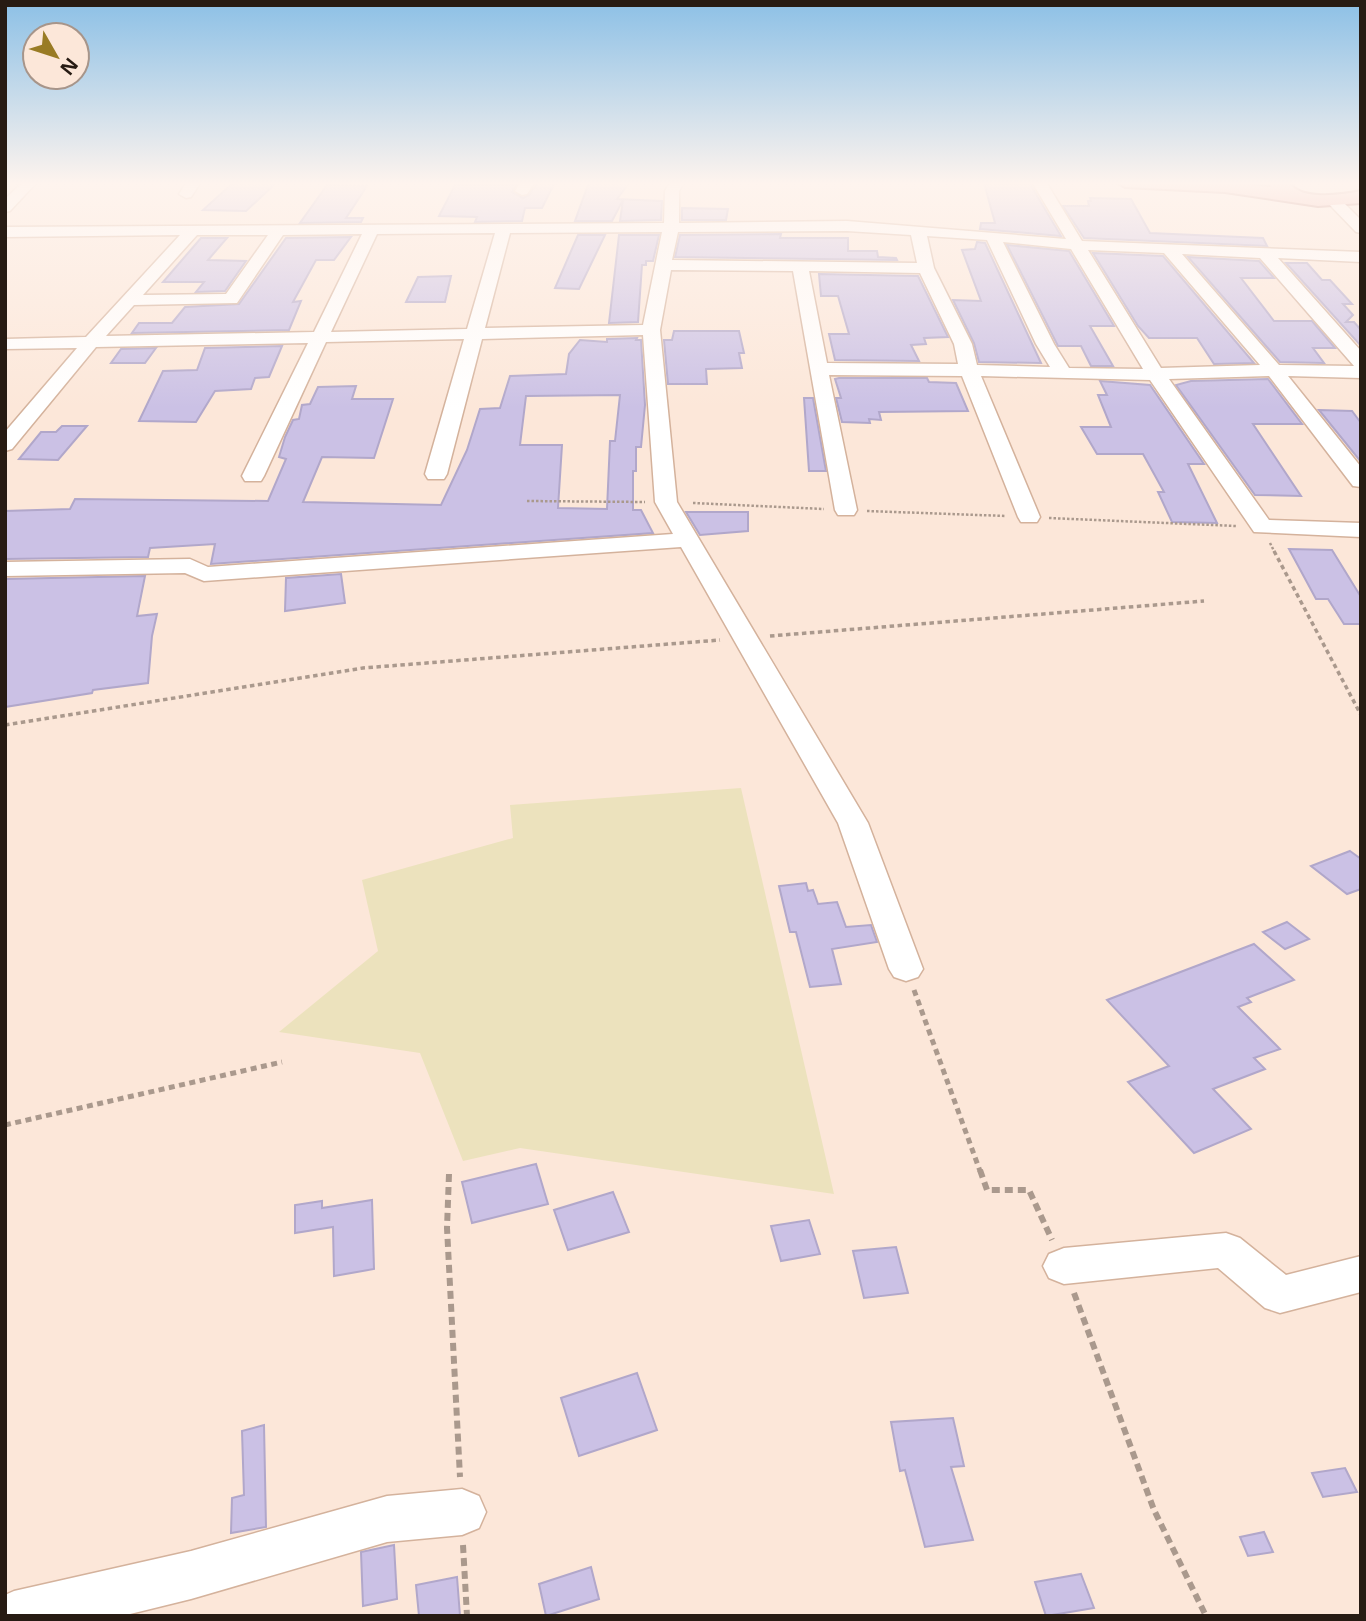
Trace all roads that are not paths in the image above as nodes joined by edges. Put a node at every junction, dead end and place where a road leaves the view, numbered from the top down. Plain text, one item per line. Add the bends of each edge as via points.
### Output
1 (168, 258) edge
2 (260, 258) edge
3 (358, 258) edge
4 (496, 258) edge
5 (665, 258) edge
6 (924, 258) edge
7 (1003, 258) edge
8 (1084, 258) edge
9 (1177, 258) edge
10 (1269, 258) edge
11 (663, 265) junction
12 (800, 268) junction
13 (926, 268) junction
14 (129, 300) junction
15 (652, 330) junction
16 (475, 333) junction
17 (320, 337) junction
18 (92, 341) junction
19 (5, 344) edge
20 (1361, 363) edge
21 (819, 369) junction
22 (970, 370) junction
23 (1274, 370) junction
24 (1063, 373) junction
25 (1157, 373) junction
26 (1361, 373) edge
27 (5, 445) edge
28 (436, 474) dead end
29 (253, 476) dead end
30 (1361, 481) edge
31 (846, 510) road end
32 (1029, 517) road end
33 (1361, 530) edge
34 (689, 540) junction
35 (5, 569) edge
36 (906, 970) dead end
37 (1064, 1266) dead end
38 (1361, 1274) edge
39 (462, 1512) road end
40 (13, 1616) edge

1 - 14 street
2 - 14 street via 231,299
3 - 17 street
4 - 16 street
5 - 11 street
6 - 13 street
7 - 24 street
8 - 25 street
9 - 23 street
10 - 20 street
11 - 12 street
11 - 15 street
12 - 13 street
12 - 21 street
13 - 22 street via 963,344
14 - 18 street
15 - 16 street
15 - 34 street via 666,502
16 - 17 street
16 - 28 street
17 - 18 street
17 - 29 street
18 - 19 street
18 - 27 street
21 - 22 street
21 - 31 street
22 - 24 street
22 - 32 street
23 - 25 street
23 - 26 street
23 - 30 street
24 - 25 street
25 - 33 street via 1262,527
34 - 35 street via 204,574 190,566
34 - 36 street via 853,823
37 - 38 street via 1226,1250 1280,1295
39 - 40 street via 387,1519 191,1576

